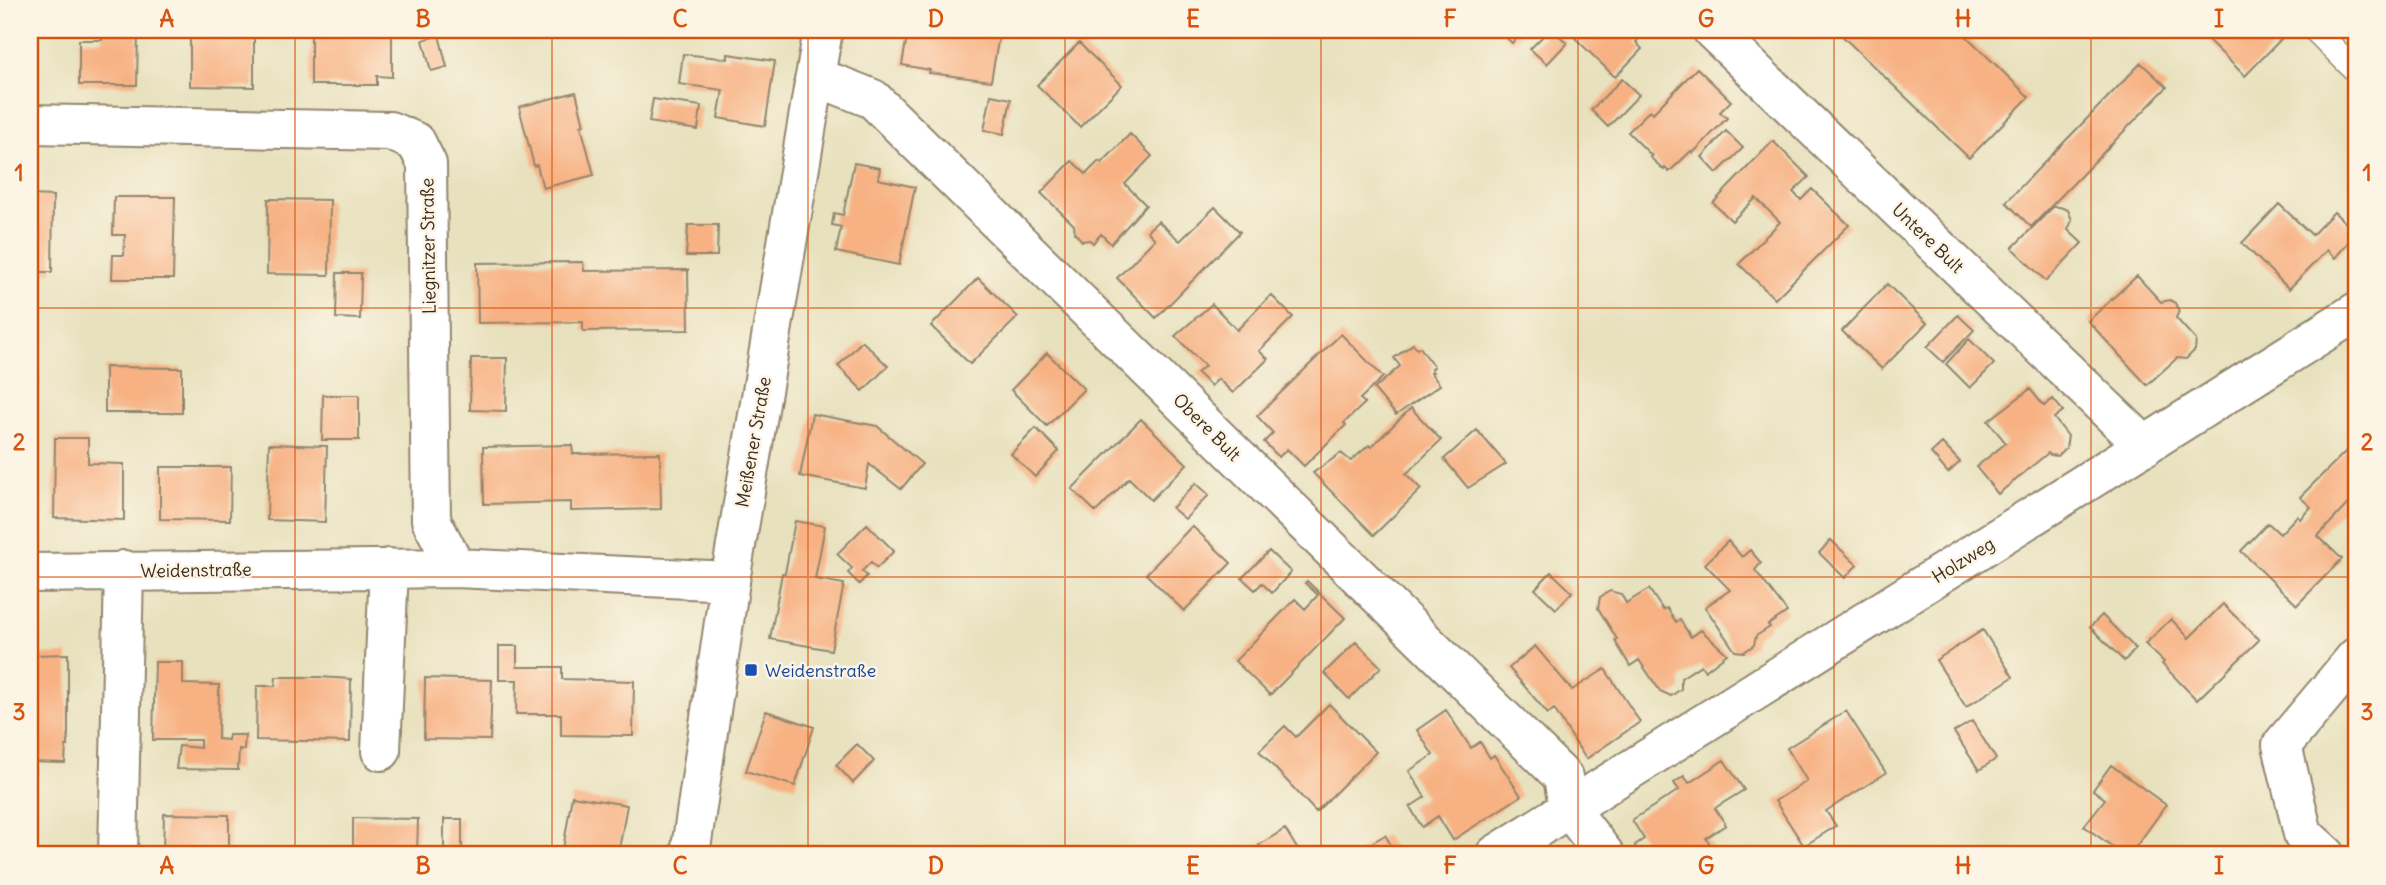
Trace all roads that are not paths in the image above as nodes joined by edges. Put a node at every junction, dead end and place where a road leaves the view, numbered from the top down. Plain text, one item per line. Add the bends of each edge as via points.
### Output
1 (823, 30) edge
2 (1712, 30) edge
3 (2315, 30) edge
4 (2356, 71) edge
5 (814, 80) junction
6 (30, 124) edge
7 (2356, 312) edge
8 (2144, 446) junction
9 (388, 568) junction
10 (456, 568) junction
11 (124, 570) junction
12 (30, 573) edge
13 (730, 581) junction
14 (2356, 657) edge
15 (381, 751) dead end
16 (1569, 807) junction
17 (118, 855) edge
18 (690, 855) edge
19 (1495, 855) edge
20 (1605, 855) edge
21 (2326, 855) edge

1 - 5 street, Meißener Straße
2 - 8 street, Untere Bult
3 - 4 lane
5 - 13 street, Meißener Straße
5 - 16 street, Obere Bult via 873,99 1563,778
6 - 10 street, Liegnitzer Straße via 390,131 416,142 427,164 431,520
7 - 8 street, Holzweg
8 - 16 street, Holzweg
9 - 10 street, Weidenstraße
9 - 11 street, Weidenstraße
9 - 15 street
10 - 13 street, Weidenstraße
11 - 12 street, Weidenstraße
11 - 17 street, Weidenstraße
13 - 18 street, Meißener Straße
14 - 21 street via 2282,745 2303,834
16 - 19 street, Holzweg
16 - 20 street

